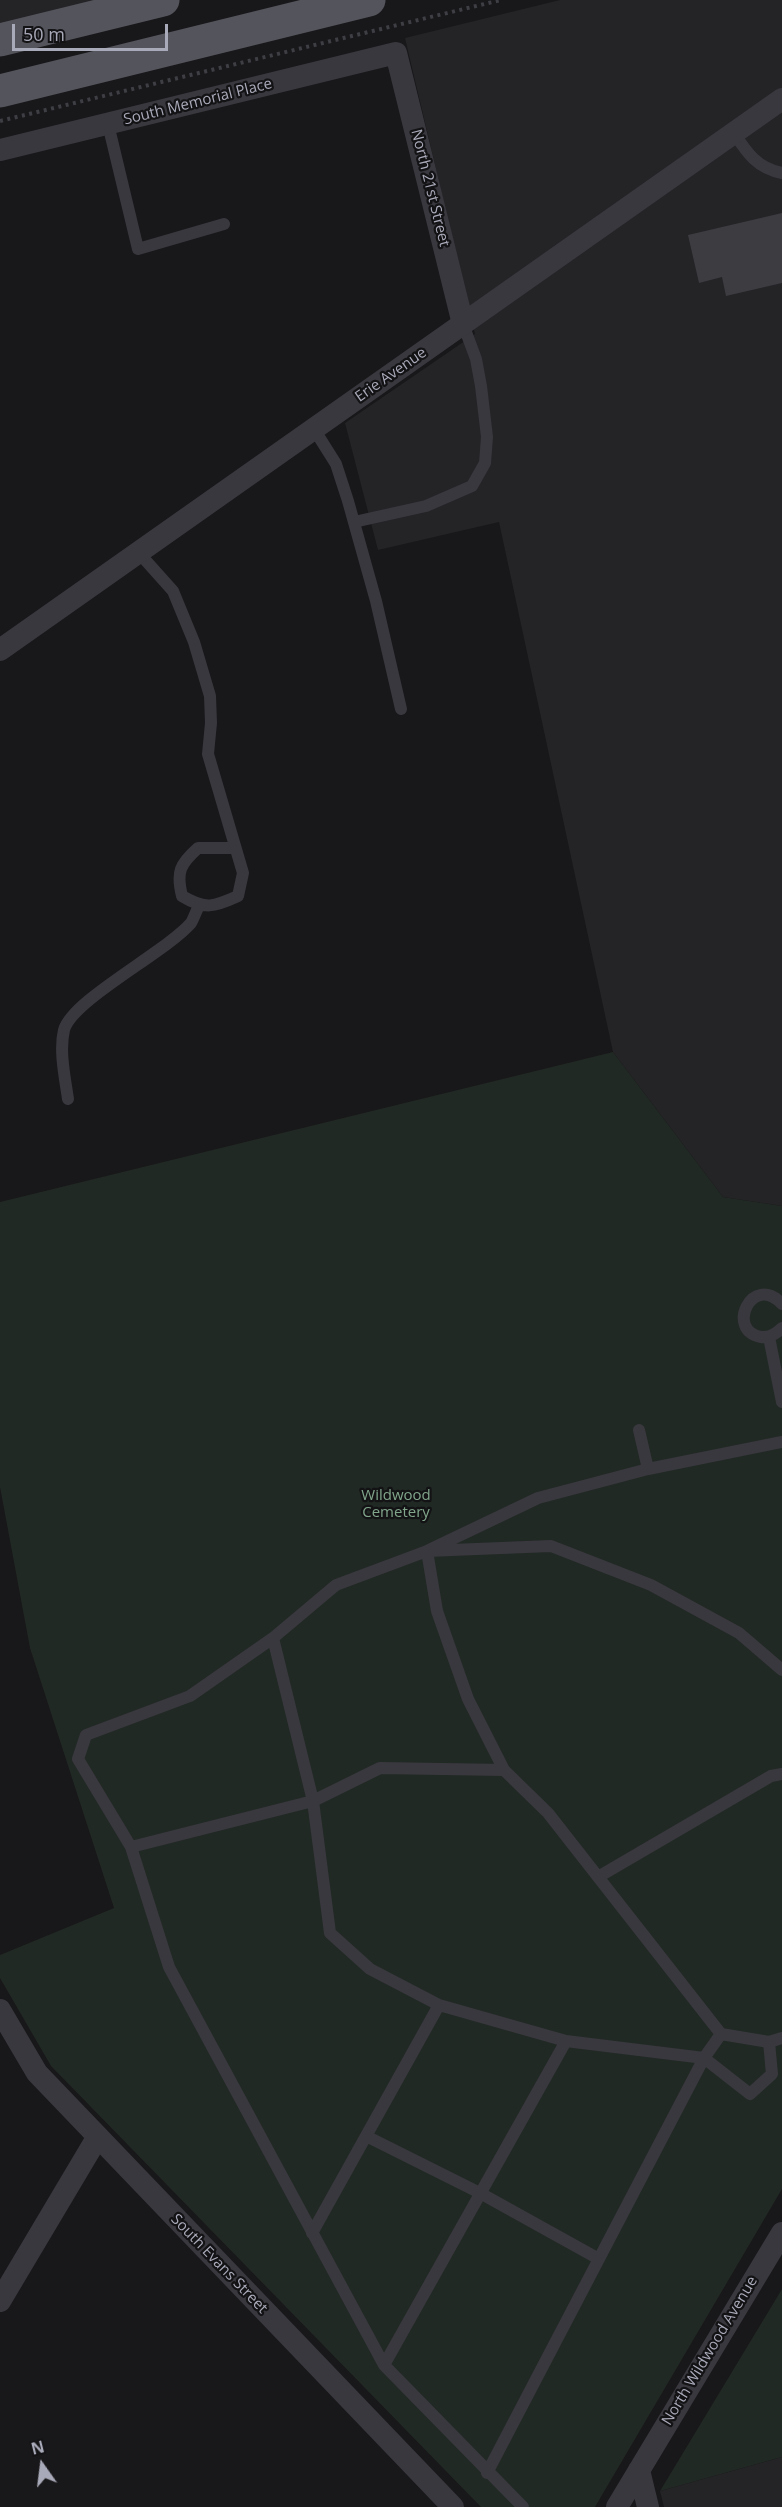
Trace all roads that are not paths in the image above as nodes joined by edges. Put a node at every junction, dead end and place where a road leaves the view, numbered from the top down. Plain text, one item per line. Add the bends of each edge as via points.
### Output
1 (163, 0) edge
2 (348, 3) edge
3 (0, 40) edge
4 (396, 53) joint
5 (0, 91) edge
6 (782, 99) edge
7 (108, 124) junction
8 (734, 133) junction
9 (0, 150) edge
10 (782, 173) edge
11 (224, 224) dead end
12 (463, 324) junction
13 (314, 429) junction
14 (354, 522) junction
15 (139, 553) junction
16 (0, 650) edge
17 (402, 709) dead end
18 (234, 848) junction
19 (199, 906) junction
20 (69, 1099) dead end
21 (782, 1304) edge
22 (782, 1328) edge
23 (769, 1337) junction
24 (782, 1402) edge
25 (639, 1430) dead end
26 (782, 1442) edge
27 (648, 1469) junction
28 (427, 1551) junction
29 (273, 1638) junction
30 (782, 1670) edge
31 (504, 1770) junction
32 (782, 1774) edge
33 (314, 1801) junction
34 (130, 1847) junction
35 (598, 1877) junction
36 (439, 2005) junction
37 (0, 2010) edge
38 (721, 2034) junction
39 (782, 2038) edge
40 (566, 2042) junction
41 (769, 2042) junction
42 (704, 2058) junction
43 (366, 2136) junction
44 (97, 2138) junction
45 (480, 2193) junction
46 (312, 2233) junction
47 (782, 2233) edge
48 (599, 2259) junction
49 (0, 2301) edge
50 (384, 2365) junction
51 (639, 2470) junction
52 (487, 2473) junction
53 (453, 2507) edge
54 (522, 2507) edge
55 (617, 2507) edge
56 (648, 2507) edge

1 - 3 main road
2 - 5 main road
4 - 7 street, South Memorial Place
4 - 12 street, North 21st Street
6 - 8 street, Erie Avenue
7 - 9 street, South Memorial Place
7 - 11 lane via 138,249
8 - 10 lane via 752,160
8 - 12 street, Erie Avenue
12 - 13 street, Erie Avenue
12 - 14 lane via 476,359 488,437 484,463 472,486 426,506
13 - 14 lane via 336,464
13 - 15 street, Erie Avenue
14 - 17 lane
15 - 16 street, Erie Avenue
15 - 18 lane via 173,591 194,642 210,696 208,754
18 - 19 lane via 243,873 238,896 223,903
18 - 19 lane via 198,848 184,860 178,878 182,896
19 - 20 lane via 191,922 77,1010 65,1027
21 - 23 lane via 764,1295 747,1305 744,1318 749,1331
22 - 23 lane
23 - 24 lane
25 - 27 lane
26 - 27 lane
27 - 28 lane via 538,1498
28 - 29 lane via 336,1586
28 - 30 lane via 551,1545 651,1586 739,1633
28 - 31 lane via 437,1611 468,1699
29 - 33 lane
29 - 34 lane via 190,1696 86,1735 78,1759
31 - 33 lane via 380,1768
31 - 35 lane via 548,1813
32 - 35 lane via 771,1776
33 - 34 lane
33 - 36 lane via 330,1933 370,1969
34 - 46 lane via 169,1967
35 - 38 lane
36 - 40 lane
36 - 43 lane
37 - 44 street, South Evans Street via 37,2073
38 - 41 lane
38 - 42 lane
39 - 41 lane
40 - 42 lane
40 - 45 lane
41 - 42 lane via 772,2074 750,2094
42 - 48 lane
43 - 45 lane
43 - 46 lane
44 - 49 street
44 - 53 street, South Evans Street
45 - 48 lane
45 - 50 lane
46 - 50 lane
47 - 51 street, North Wildwood Avenue
48 - 52 lane
50 - 52 lane
51 - 55 street, North Wildwood Avenue
51 - 56 street
52 - 54 lane

